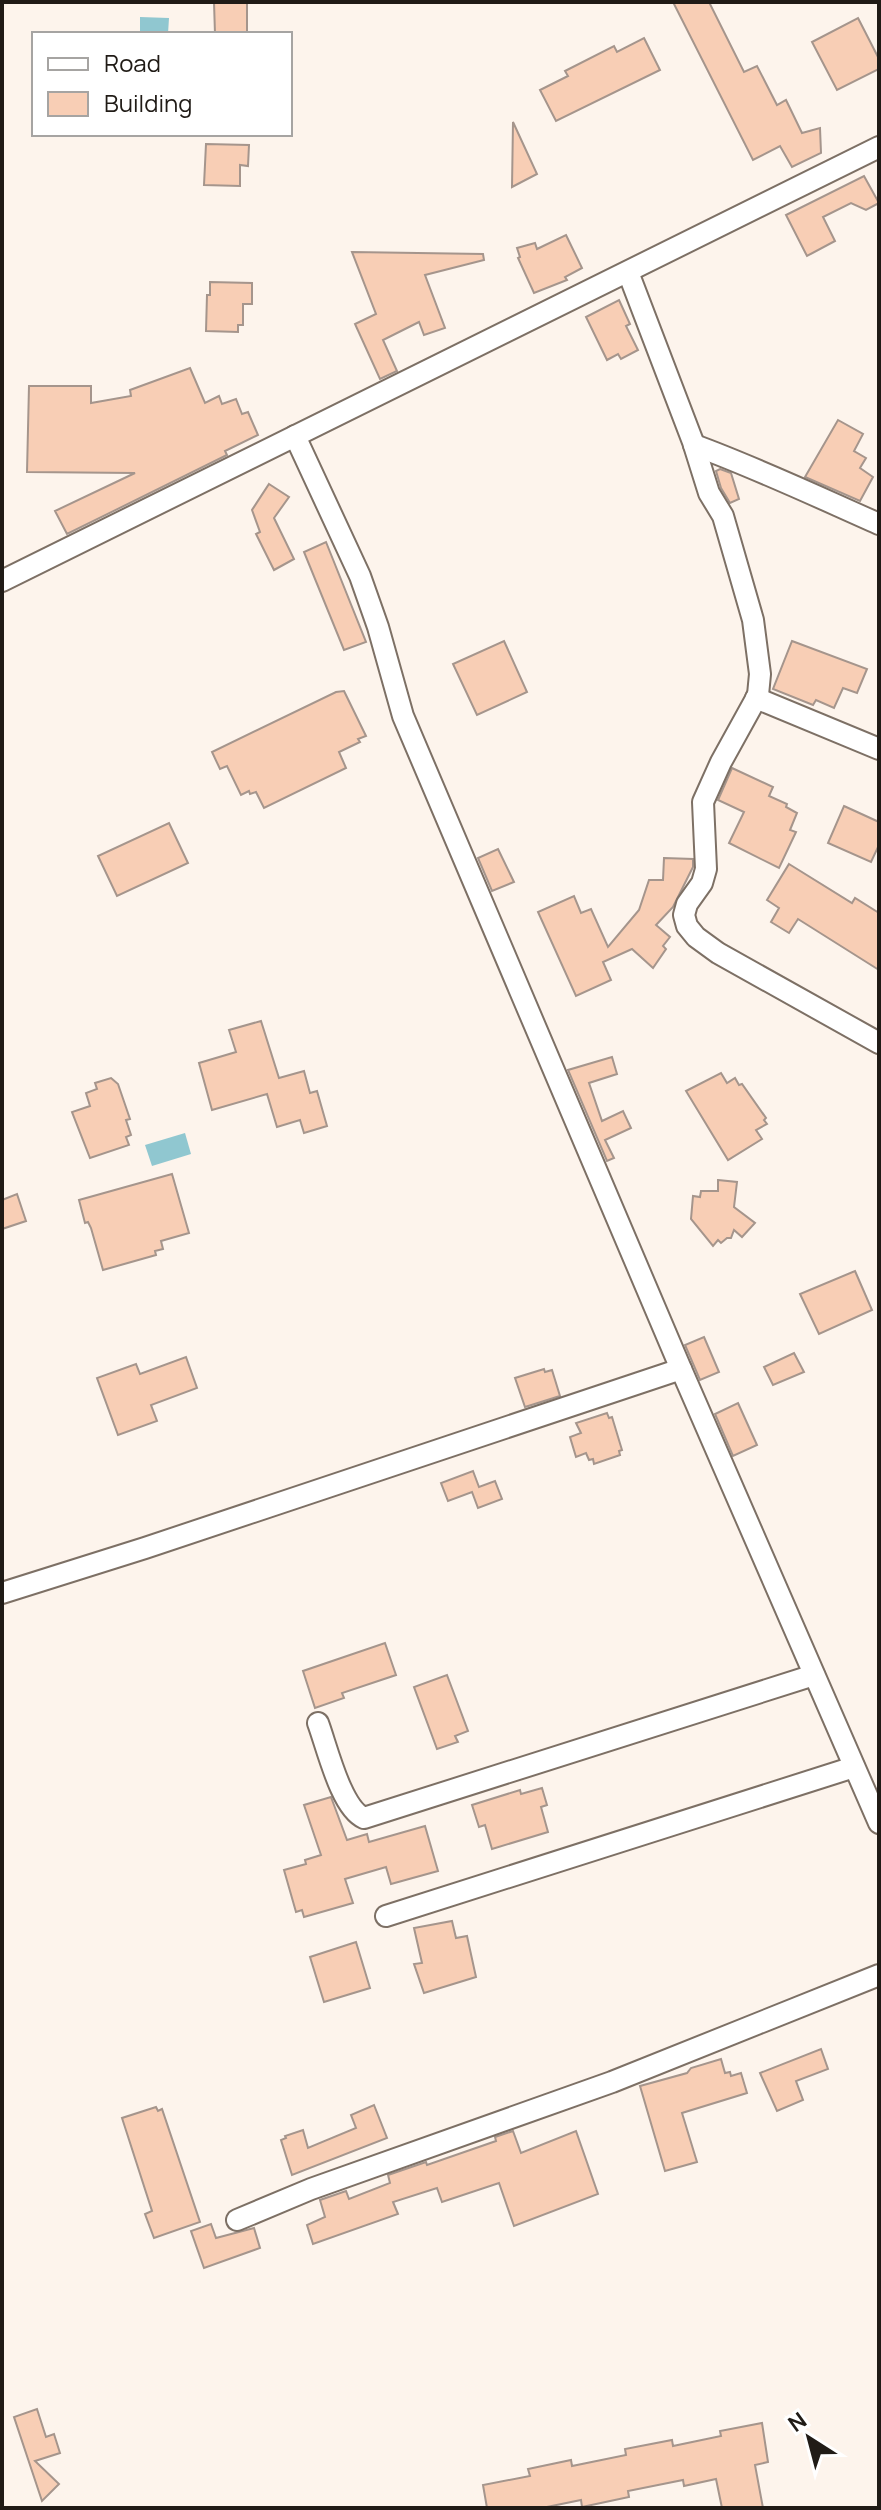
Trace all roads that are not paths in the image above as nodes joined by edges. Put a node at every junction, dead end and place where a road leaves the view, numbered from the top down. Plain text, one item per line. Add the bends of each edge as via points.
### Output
1 (879, 147) edge
2 (628, 272) junction
3 (295, 436) junction
4 (694, 445) junction
5 (879, 524) edge
6 (2, 581) edge
7 (756, 698) junction
8 (879, 749) edge
9 (879, 1043) edge
10 (681, 1369) junction
11 (2, 1593) edge
12 (814, 1675) junction
13 (318, 1723) dead end
14 (854, 1767) junction
15 (879, 1823) edge
16 (386, 1916) dead end
17 (879, 1975) edge
18 (237, 2220) dead end

1 - 2 street
2 - 3 street
2 - 4 street
3 - 6 street
3 - 10 street via 360,576 403,716
4 - 5 street
4 - 7 street via 709,493 723,516 753,620 760,674
7 - 8 street
7 - 9 street via 703,802 706,869 687,904 687,926 718,953
10 - 11 street
10 - 12 street
12 - 13 street via 364,1818 345,1797
12 - 14 street
14 - 15 street
14 - 16 street
17 - 18 street via 612,2082

